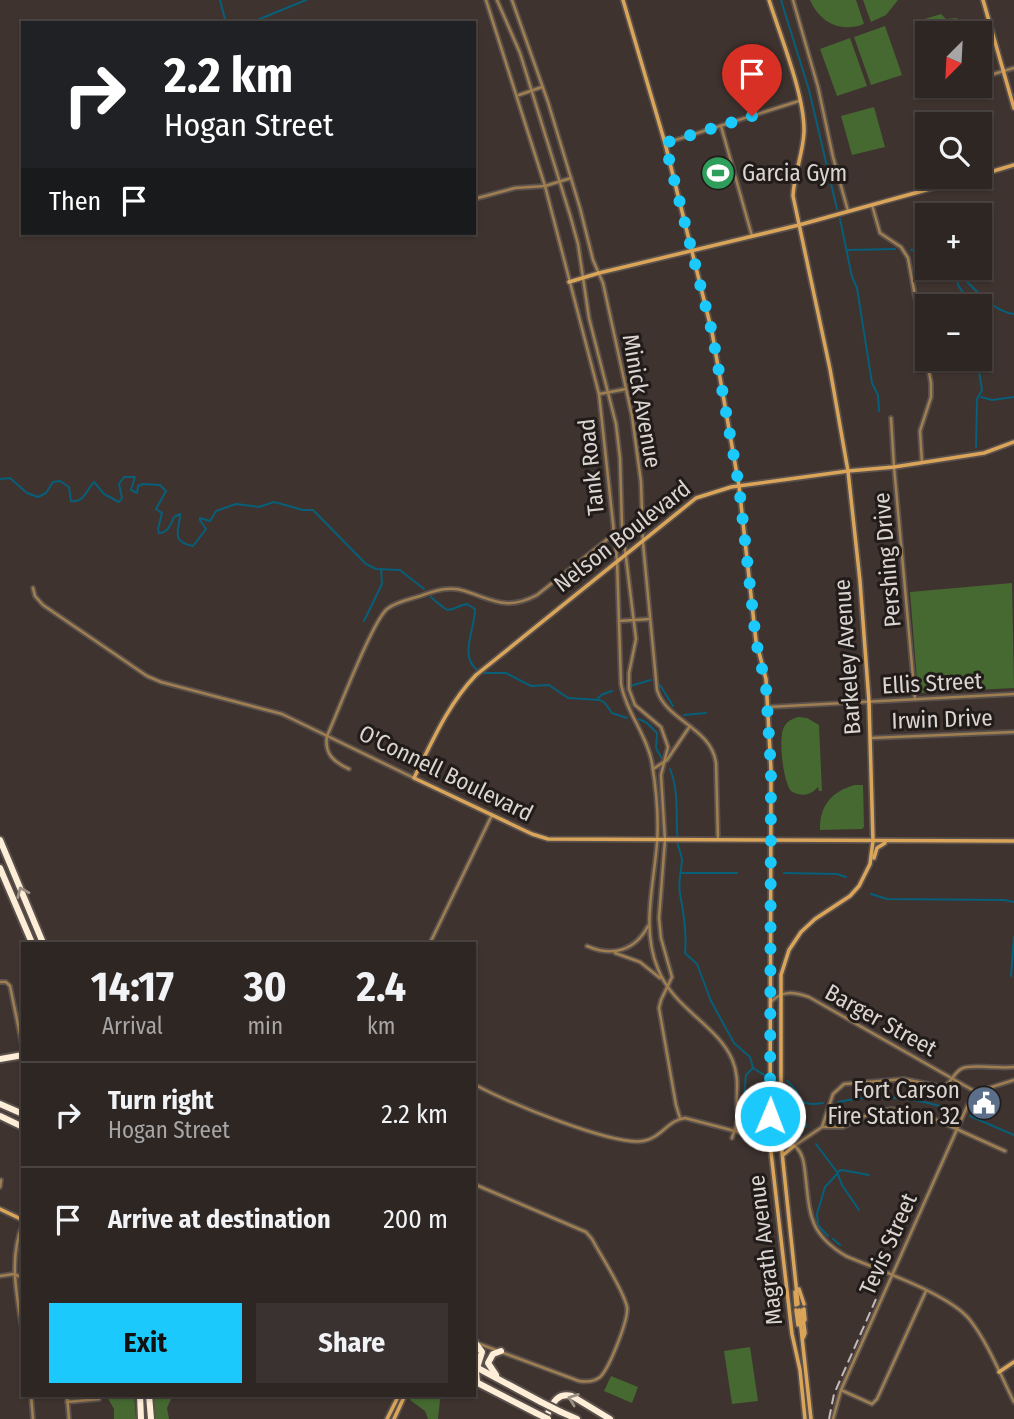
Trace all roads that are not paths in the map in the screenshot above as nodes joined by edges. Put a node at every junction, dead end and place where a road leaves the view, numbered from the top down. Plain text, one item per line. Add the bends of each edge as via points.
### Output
1 (486, 0) edge
2 (497, 0) edge
3 (512, 0) edge
4 (623, 0) edge
5 (769, 0) edge
6 (793, 0) edge
7 (982, 0) edge
8 (1014, 68) edge
9 (1004, 70) junction
10 (992, 74) edge
11 (542, 88) junction
12 (532, 90) junction
13 (517, 95) junction
14 (799, 101) junction
15 (1014, 108) edge
16 (721, 126) junction
17 (665, 143) junction
18 (1014, 164) edge
19 (992, 171) edge
20 (571, 178) junction
21 (559, 181) junction
22 (545, 186) junction
23 (930, 189) edge
24 (476, 198) edge
25 (872, 205) junction
26 (848, 211) junction
27 (799, 225) junction
28 (752, 236) junction
29 (693, 251) junction
30 (599, 273) junction
31 (582, 278) junction
32 (569, 282) junction
33 (626, 388) junction
34 (607, 392) junction
35 (599, 394) junction
36 (891, 418) dead end
37 (1014, 442) edge
38 (922, 463) junction
39 (894, 467) junction
40 (848, 471) junction
41 (739, 486) junction
42 (614, 533) junction
43 (643, 539) junction
44 (625, 553) junction
45 (617, 560) junction
46 (33, 587) dead end
47 (650, 619) junction
48 (634, 620) junction
49 (619, 621) junction
50 (1014, 694) edge
51 (915, 699) junction
52 (869, 702) junction
53 (768, 708) junction
54 (690, 726) junction
55 (1014, 732) edge
56 (327, 736) junction
57 (871, 738) junction
58 (664, 763) junction
59 (349, 769) dead end
60 (653, 769) junction
61 (414, 778) junction
62 (492, 815) junction
63 (0, 840) edge
64 (657, 840) junction
65 (665, 840) junction
66 (718, 841) junction
67 (771, 841) junction
68 (873, 841) junction
69 (889, 841) junction
70 (1014, 841) edge
71 (0, 869) edge
72 (869, 869) junction
73 (649, 923) junction
74 (30, 942) edge
75 (43, 942) edge
76 (429, 942) edge
77 (587, 946) dead end
78 (612, 952) junction
79 (663, 981) junction
80 (0, 982) edge
81 (667, 987) junction
82 (780, 994) junction
83 (771, 1002) junction
84 (21, 1039) edge
85 (21, 1055) edge
86 (0, 1059) edge
87 (1014, 1067) edge
88 (952, 1078) junction
89 (1014, 1080) edge
90 (476, 1085) edge
91 (976, 1092) junction
92 (0, 1103) edge
93 (21, 1113) edge
94 (0, 1117) edge
95 (680, 1118) junction
96 (738, 1120) junction
97 (21, 1126) edge
98 (822, 1127) junction
99 (957, 1129) junction
100 (734, 1131) junction
101 (754, 1137) junction
102 (732, 1138) dead end
103 (770, 1141) junction
104 (781, 1143) junction
105 (794, 1146) junction
106 (1005, 1151) dead end
107 (782, 1157) junction
108 (1, 1180) edge
109 (476, 1185) edge
110 (0, 1186) edge
111 (0, 1209) edge
112 (21, 1220) edge
113 (21, 1226) edge
114 (14, 1274) junction
115 (0, 1276) edge
116 (892, 1276) junction
117 (21, 1277) edge
118 (797, 1286) junction
119 (926, 1291) junction
120 (800, 1307) junction
121 (21, 1321) edge
122 (802, 1340) junction
123 (476, 1342) edge
124 (476, 1343) edge
125 (501, 1351) junction
126 (1014, 1362) edge
127 (476, 1364) edge
128 (476, 1366) edge
129 (999, 1372) junction
130 (499, 1379) junction
131 (476, 1383) edge
132 (841, 1390) junction
133 (31, 1397) edge
134 (67, 1397) edge
135 (139, 1397) edge
136 (150, 1397) edge
137 (398, 1397) edge
138 (404, 1397) edge
139 (99, 1399) dead end
140 (67, 1402) junction
141 (1014, 1402) edge
142 (151, 1416) edge
143 (390, 1418) edge
144 (33, 1419) edge
145 (69, 1419) edge
146 (141, 1419) edge
147 (547, 1419) edge
148 (577, 1419) edge
149 (610, 1419) edge
150 (805, 1419) edge
151 (811, 1419) edge
152 (833, 1419) edge

1 - 13 street, Tank Road
2 - 12 street
3 - 11 street, Minick Avenue
4 - 17 main road, Magrath Avenue
5 - 14 main road, Barkeley Avenue
6 - 26 street
7 - 9 main road
8 - 9 street
9 - 10 street
9 - 15 main road
11 - 12 street
11 - 20 street, Minick Avenue
12 - 13 street
12 - 21 street
13 - 22 street, Tank Road
14 - 16 street
14 - 27 main road, Barkeley Avenue via 804,132 793,196
16 - 17 street
16 - 28 street
17 - 29 main road, Magrath Avenue
18 - 19 main road
20 - 21 street
20 - 30 street, Minick Avenue
21 - 22 street
21 - 31 street via 574,229
22 - 24 street
22 - 32 street, Tank Road
23 - 25 main road
25 - 26 main road
25 - 38 street via 880,233 903,248 908,258 932,383 920,431
26 - 27 main road
27 - 28 main road
27 - 40 main road, Barkeley Avenue
28 - 29 main road
29 - 30 main road
29 - 41 main road, Magrath Avenue
30 - 31 main road
30 - 33 street, Minick Avenue
31 - 32 main road
31 - 34 street
32 - 35 street, Tank Road
33 - 34 street
33 - 43 street, Minick Avenue via 638,449
34 - 35 street
34 - 44 street via 619,447
35 - 42 street, Tank Road
36 - 39 street, Pershing Drive
37 - 38 main road, Nelson Boulevard via 984,453
38 - 39 main road, Nelson Boulevard
39 - 40 main road, Nelson Boulevard
39 - 51 street, Pershing Drive
40 - 41 main road, Nelson Boulevard
40 - 52 main road, Barkeley Avenue
41 - 43 main road, Nelson Boulevard via 696,498
41 - 53 main road, Magrath Avenue
42 - 45 street, Tank Road
42 - 56 street via 524,601 498,603 449,588 390,607 375,628
43 - 44 main road, Nelson Boulevard
43 - 47 street, Minick Avenue
44 - 45 main road, Nelson Boulevard
44 - 48 street
45 - 49 street, Tank Road
45 - 61 main road, Nelson Boulevard via 471,680 444,718
46 - 56 street, O'Connell Boulevard via 43,605 151,679 276,712
47 - 48 street
47 - 54 street, Minick Avenue via 659,696
48 - 49 street
48 - 58 street via 629,689 635,705 661,727 668,747
49 - 60 street, Tank Road via 622,690
50 - 51 street, Ellis Street
51 - 52 street, Ellis Street
52 - 53 street, Ellis Street
52 - 57 main road, Barkeley Avenue
53 - 67 main road, Magrath Avenue
54 - 58 street
54 - 66 street, Minick Avenue via 708,743 715,758
55 - 57 street, Irwin Drive
56 - 59 street via 331,756
56 - 61 street, O'Connell Boulevard
57 - 68 main road, Barkeley Avenue
58 - 60 street
58 - 65 street
60 - 64 street, Tank Road
61 - 62 main road, O'Connell Boulevard
62 - 64 main road, O'Connell Boulevard via 543,838
62 - 76 street
75 -> 63 highway
64 - 65 main road, O'Connell Boulevard
64 - 73 street, Tank Road
65 - 66 main road, O'Connell Boulevard
65 - 81 street via 659,918 672,973
66 - 67 main road, O'Connell Boulevard
67 - 68 main road, O'Connell Boulevard
67 - 83 main road, Magrath Avenue
68 - 69 main road, O'Connell Boulevard
68 - 72 main road, Barkeley Avenue
69 - 70 main road, O'Connell Boulevard
69 - 72 main road via 877,848
71 - 74 highway
72 - 82 main road, Barkeley Avenue via 852,894 815,919 793,943 783,965
73 - 78 street via 633,945
73 - 79 street, Tank Road via 653,956
77 - 78 street
78 - 79 street via 640,962
79 - 81 street, Tank Road
80 - 84 street via 10,986
81 - 95 street via 659,1008
81 - 96 street, Tank Road via 730,1056 737,1074
82 - 83 street
82 - 88 street, Barger Street via 809,997
82 - 104 main road, Barkeley Avenue
83 - 103 main road, Magrath Avenue
85 - 86 highway
87 - 88 street via 964,1068
88 - 91 street, Barger Street
88 - 98 street via 943,1087 904,1079 844,1084 833,1094
89 - 91 street
90 - 95 street via 557,1120 633,1141 651,1139
91 - 99 street, Tevis Street
92 - 93 highway
94 - 97 highway
95 - 100 street
96 - 100 street, Tank Road
96 - 101 street
98 - 99 street via 843,1127 891,1108
98 - 105 street
99 - 106 street
99 - 116 street, Tevis Street
100 - 101 street
100 - 102 street, Tank Road
101 - 103 street
103 - 104 street
103 - 150 main road, Magrath Avenue
104 - 105 street
104 - 107 main road, Barkeley Avenue
105 - 107 main road
105 - 116 street via 803,1159 815,1228 841,1253
107 - 118 main road, Barkeley Avenue
108 - 110 street
109 - 125 street via 586,1232 627,1308 607,1367 591,1381 579,1381
111 - 112 main road
113 - 114 street
114 - 115 street
114 - 117 street
114 - 121 street
116 - 119 street
116 - 132 street, Tevis Street
118 - 120 main road, Barkeley Avenue
118 - 120 main road, Barkeley Avenue
119 - 129 street via 965,1314
119 - 132 street via 877,1399 872,1404
120 - 122 main road, Barkeley Avenue
120 - 122 main road, Barkeley Avenue
122 - 151 main road, Barkeley Avenue
123 - 125 street
124 - 127 highway via 482,1356
125 - 130 highway via 488,1363
126 - 129 main road
128 - 130 highway
129 - 141 street
130 - 148 highway, bridge
131 - 147 highway, bridge
132 - 152 street, Tevis Street
133 - 144 street
134 - 140 street
135 - 146 highway
136 - 142 highway
137 - 143 main road
138 - 143 main road
139 - 140 street
140 - 145 street
149 -> 147 highway via 566,1395 556,1398

